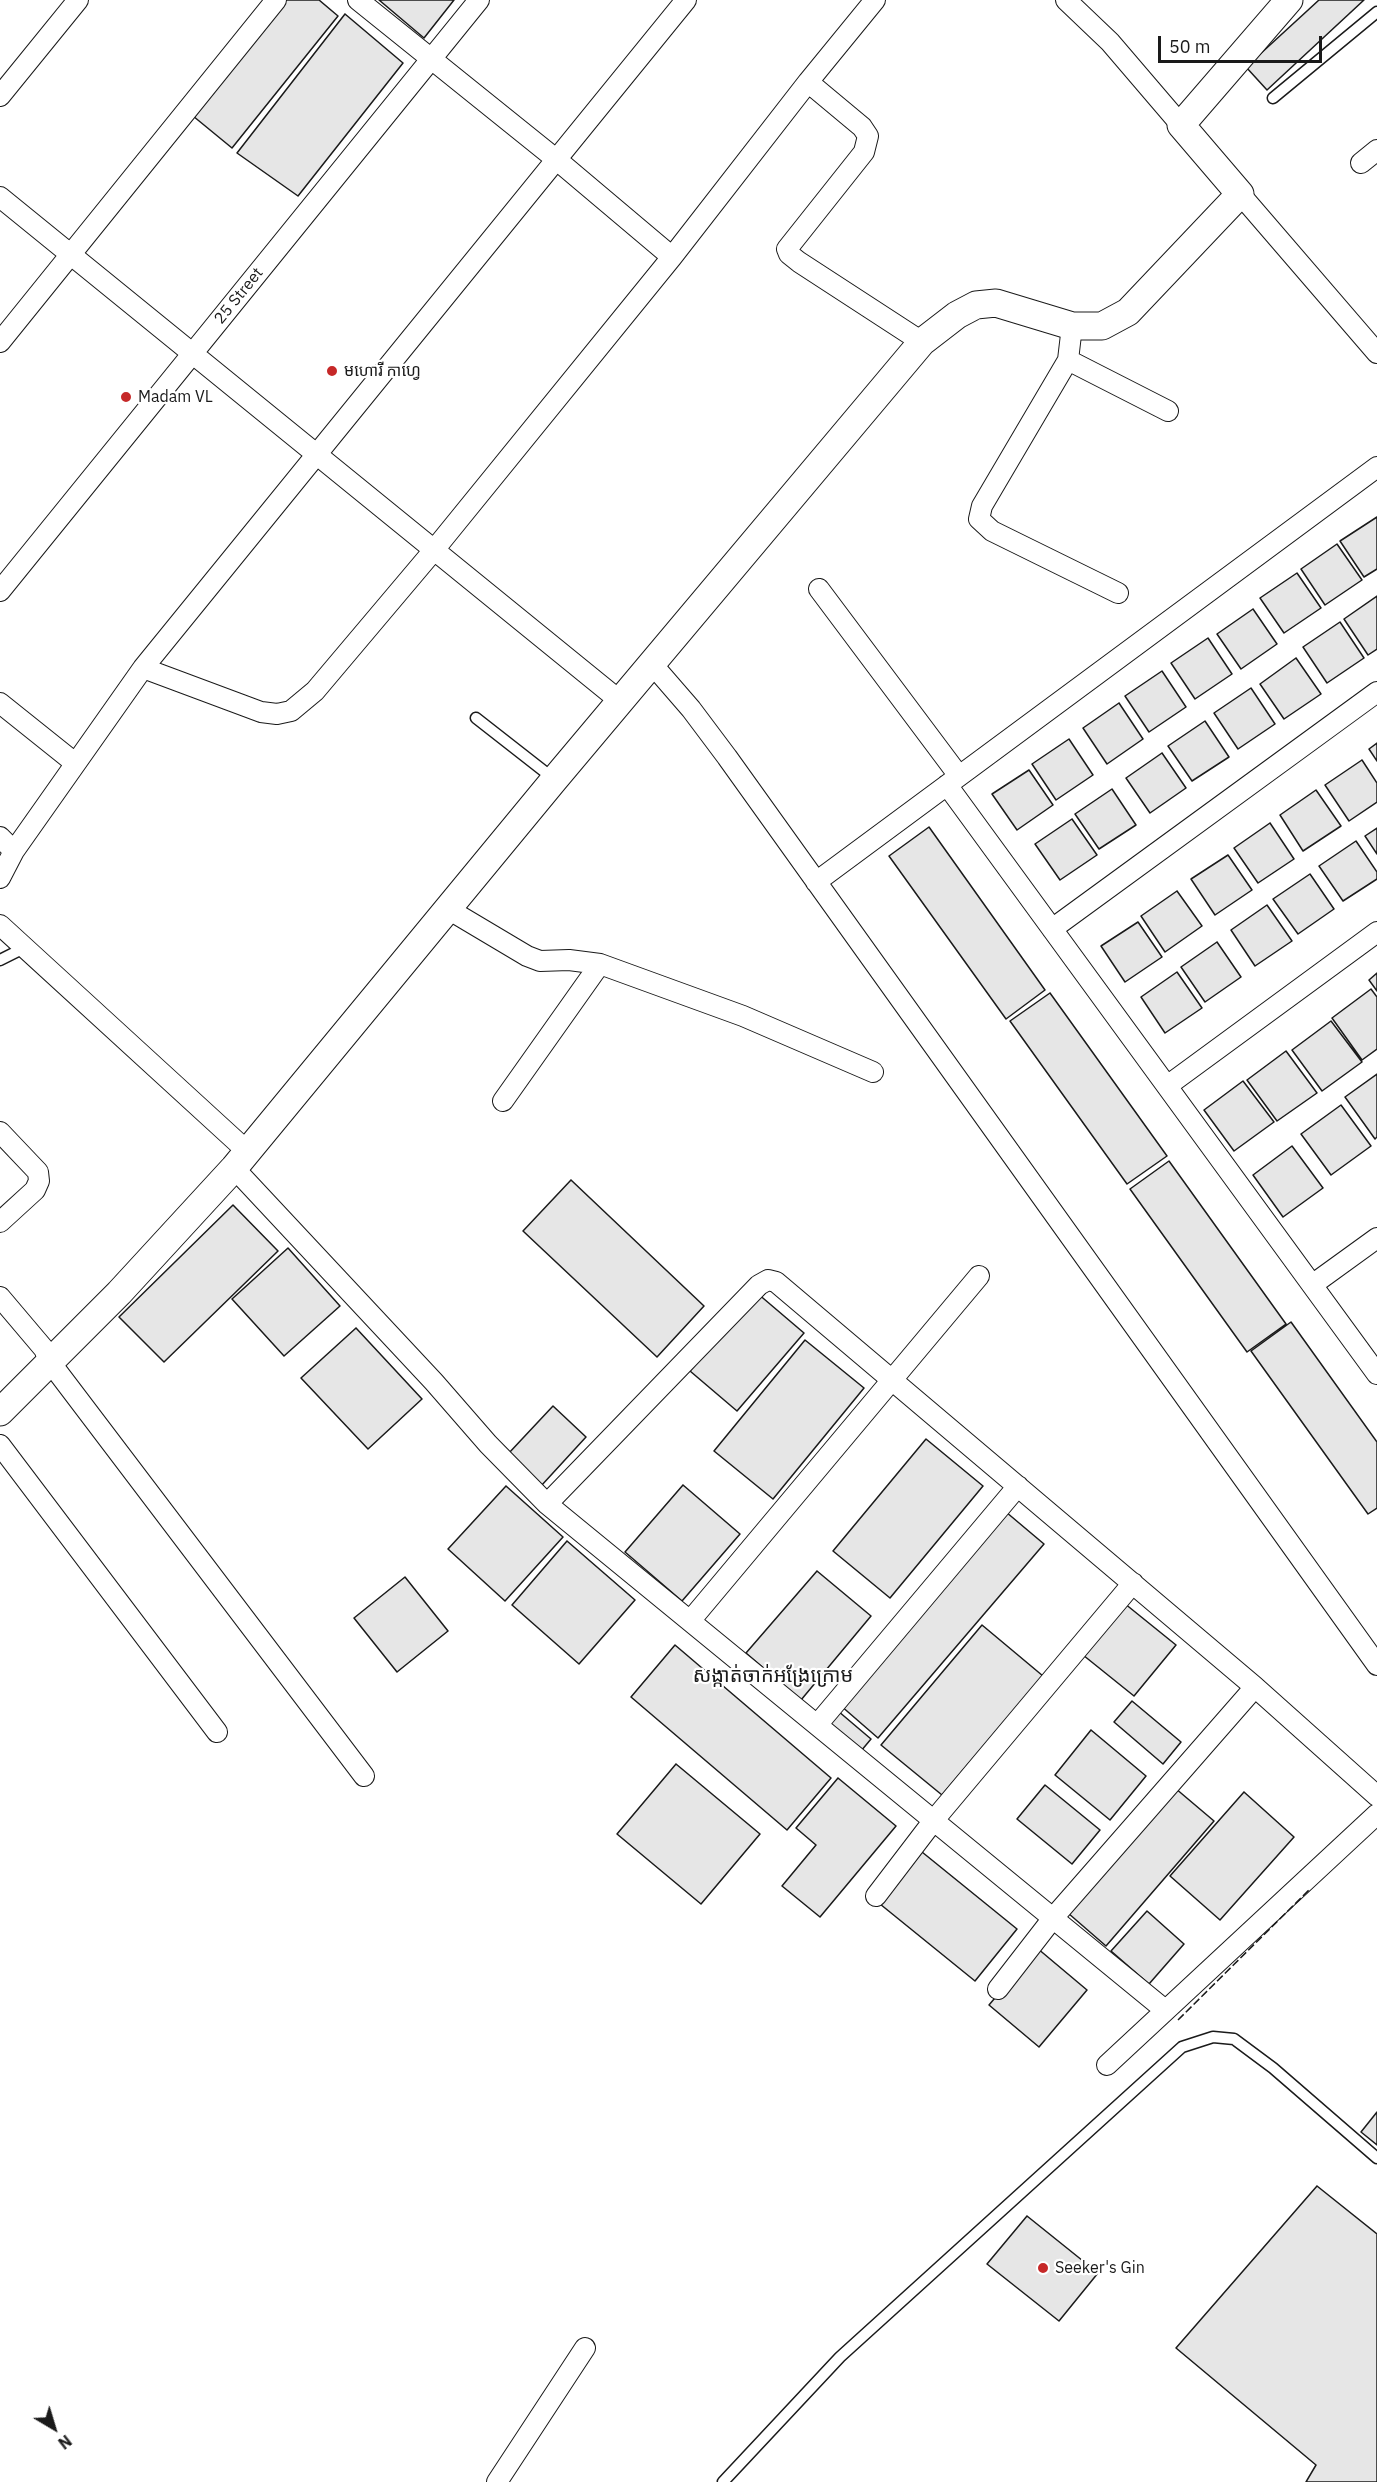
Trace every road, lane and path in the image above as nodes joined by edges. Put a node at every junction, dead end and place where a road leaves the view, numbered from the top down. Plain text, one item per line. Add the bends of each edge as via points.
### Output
1 (78, 0) edge
2 (276, 0) edge
3 (358, 0) edge
4 (479, 0) edge
5 (686, 0) edge
6 (875, 0) edge
7 (1289, 0) edge
8 (1072, 2) edge
9 (1377, 12) edge
10 (430, 58) junction
11 (808, 82) junction
12 (0, 96) edge
13 (1273, 98) dead end
14 (1180, 125) junction
15 (1377, 150) edge
16 (557, 160) junction
17 (1361, 163) dead end
18 (1240, 194) junction
19 (0, 196) edge
20 (72, 254) junction
21 (672, 257) junction
22 (1072, 326) junction
23 (0, 342) edge
24 (922, 342) junction
25 (194, 352) junction
26 (1377, 353) edge
27 (1068, 360) junction
28 (1168, 411) dead end
29 (316, 455) junction
30 (1377, 467) edge
31 (434, 550) junction
32 (819, 589) dead end
33 (0, 591) edge
34 (1118, 593) dead end
35 (652, 664) junction
36 (143, 668) junction
37 (1377, 692) edge
38 (620, 701) junction
39 (0, 703) edge
40 (476, 718) dead end
41 (75, 763) junction
42 (554, 780) junction
43 (953, 781) junction
44 (0, 837) edge
45 (14, 851) junction
46 (0, 878) edge
47 (816, 882) junction
48 (448, 909) junction
49 (0, 925) edge
50 (1052, 929) junction
51 (1377, 932) edge
52 (24, 948) junction
53 (0, 960) edge
54 (600, 964) junction
55 (873, 1072) dead end
56 (1167, 1086) junction
57 (503, 1101) dead end
58 (0, 1132) edge
59 (241, 1160) junction
60 (0, 1222) edge
61 (1377, 1238) edge
62 (979, 1276) dead end
63 (1312, 1285) junction
64 (0, 1297) edge
65 (50, 1362) junction
66 (1377, 1374) edge
67 (892, 1379) junction
68 (0, 1412) edge
69 (0, 1445) edge
70 (1018, 1486) junction
71 (547, 1504) junction
72 (1133, 1583) junction
73 (690, 1621) junction
74 (1377, 1665) edge
75 (1255, 1687) junction
76 (817, 1725) junction
77 (217, 1732) dead end
78 (364, 1776) dead end
79 (1377, 1796) edge
80 (1377, 1814) edge
81 (934, 1820) junction
82 (876, 1896) dead end
83 (1053, 1918) junction
84 (998, 1989) dead end
85 (1165, 2010) junction
86 (1107, 2065) dead end
87 (1377, 2158) edge
88 (585, 2348) dead end
89 (497, 2482) edge
90 (723, 2482) edge

1 - 12 street
2 - 20 street
3 - 10 street
4 - 10 street, 25 Street
5 - 16 street
6 - 11 street
7 - 14 street
8 - 14 street
9 - 13 lane
10 - 16 street
10 - 25 street, 25 Street
11 - 21 street
11 - 24 street via 862,126 868,136 864,152 787,249 789,254
14 - 18 street
15 - 17 street
16 - 21 street
16 - 29 street
18 - 22 street via 1128,312 1102,326
18 - 26 street
19 - 20 street
20 - 23 street
20 - 25 street
21 - 31 street
22 - 24 street via 996,303 976,305
22 - 27 street
24 - 35 street
25 - 29 street
25 - 33 street, 25 Street
27 - 28 street
27 - 34 street via 982,506 979,519 992,531
29 - 31 street
29 - 36 street
30 - 43 street
31 - 36 street via 315,691 291,711 261,712
31 - 38 street
32 - 43 street
35 - 38 street
35 - 47 street via 691,709
36 - 41 street
37 - 50 street
38 - 42 street
39 - 41 street
40 - 42 lane
41 - 45 street
42 - 48 street
43 - 47 street
43 - 50 street
44 - 45 street
45 - 46 street
47 - 74 street
48 - 54 street via 533,959
48 - 59 street
49 - 52 street
50 - 56 street
51 - 56 street
52 - 53 lane
52 - 59 street
54 - 55 street via 743,1016
54 - 57 street
56 - 63 street
58 - 60 street via 38,1172 39,1180 35,1190
59 - 65 street
59 - 71 street via 488,1444
61 - 63 street
62 - 67 street
63 - 66 street
64 - 65 street via 44,1349
65 - 68 street
65 - 78 street
67 - 70 street
67 - 71 street via 776,1282 768,1280
67 - 73 street
69 - 77 street
70 - 72 street
70 - 76 street
71 - 73 street
72 - 75 street
72 - 81 street
73 - 76 street
75 - 79 street
75 - 83 street
76 - 81 street
80 - 85 street
81 - 82 street
81 - 83 street
83 - 84 street
83 - 85 street
85 - 86 street
87 - 90 lane via 1234,2039 1213,2037 1182,2047 840,2356
88 - 89 street

